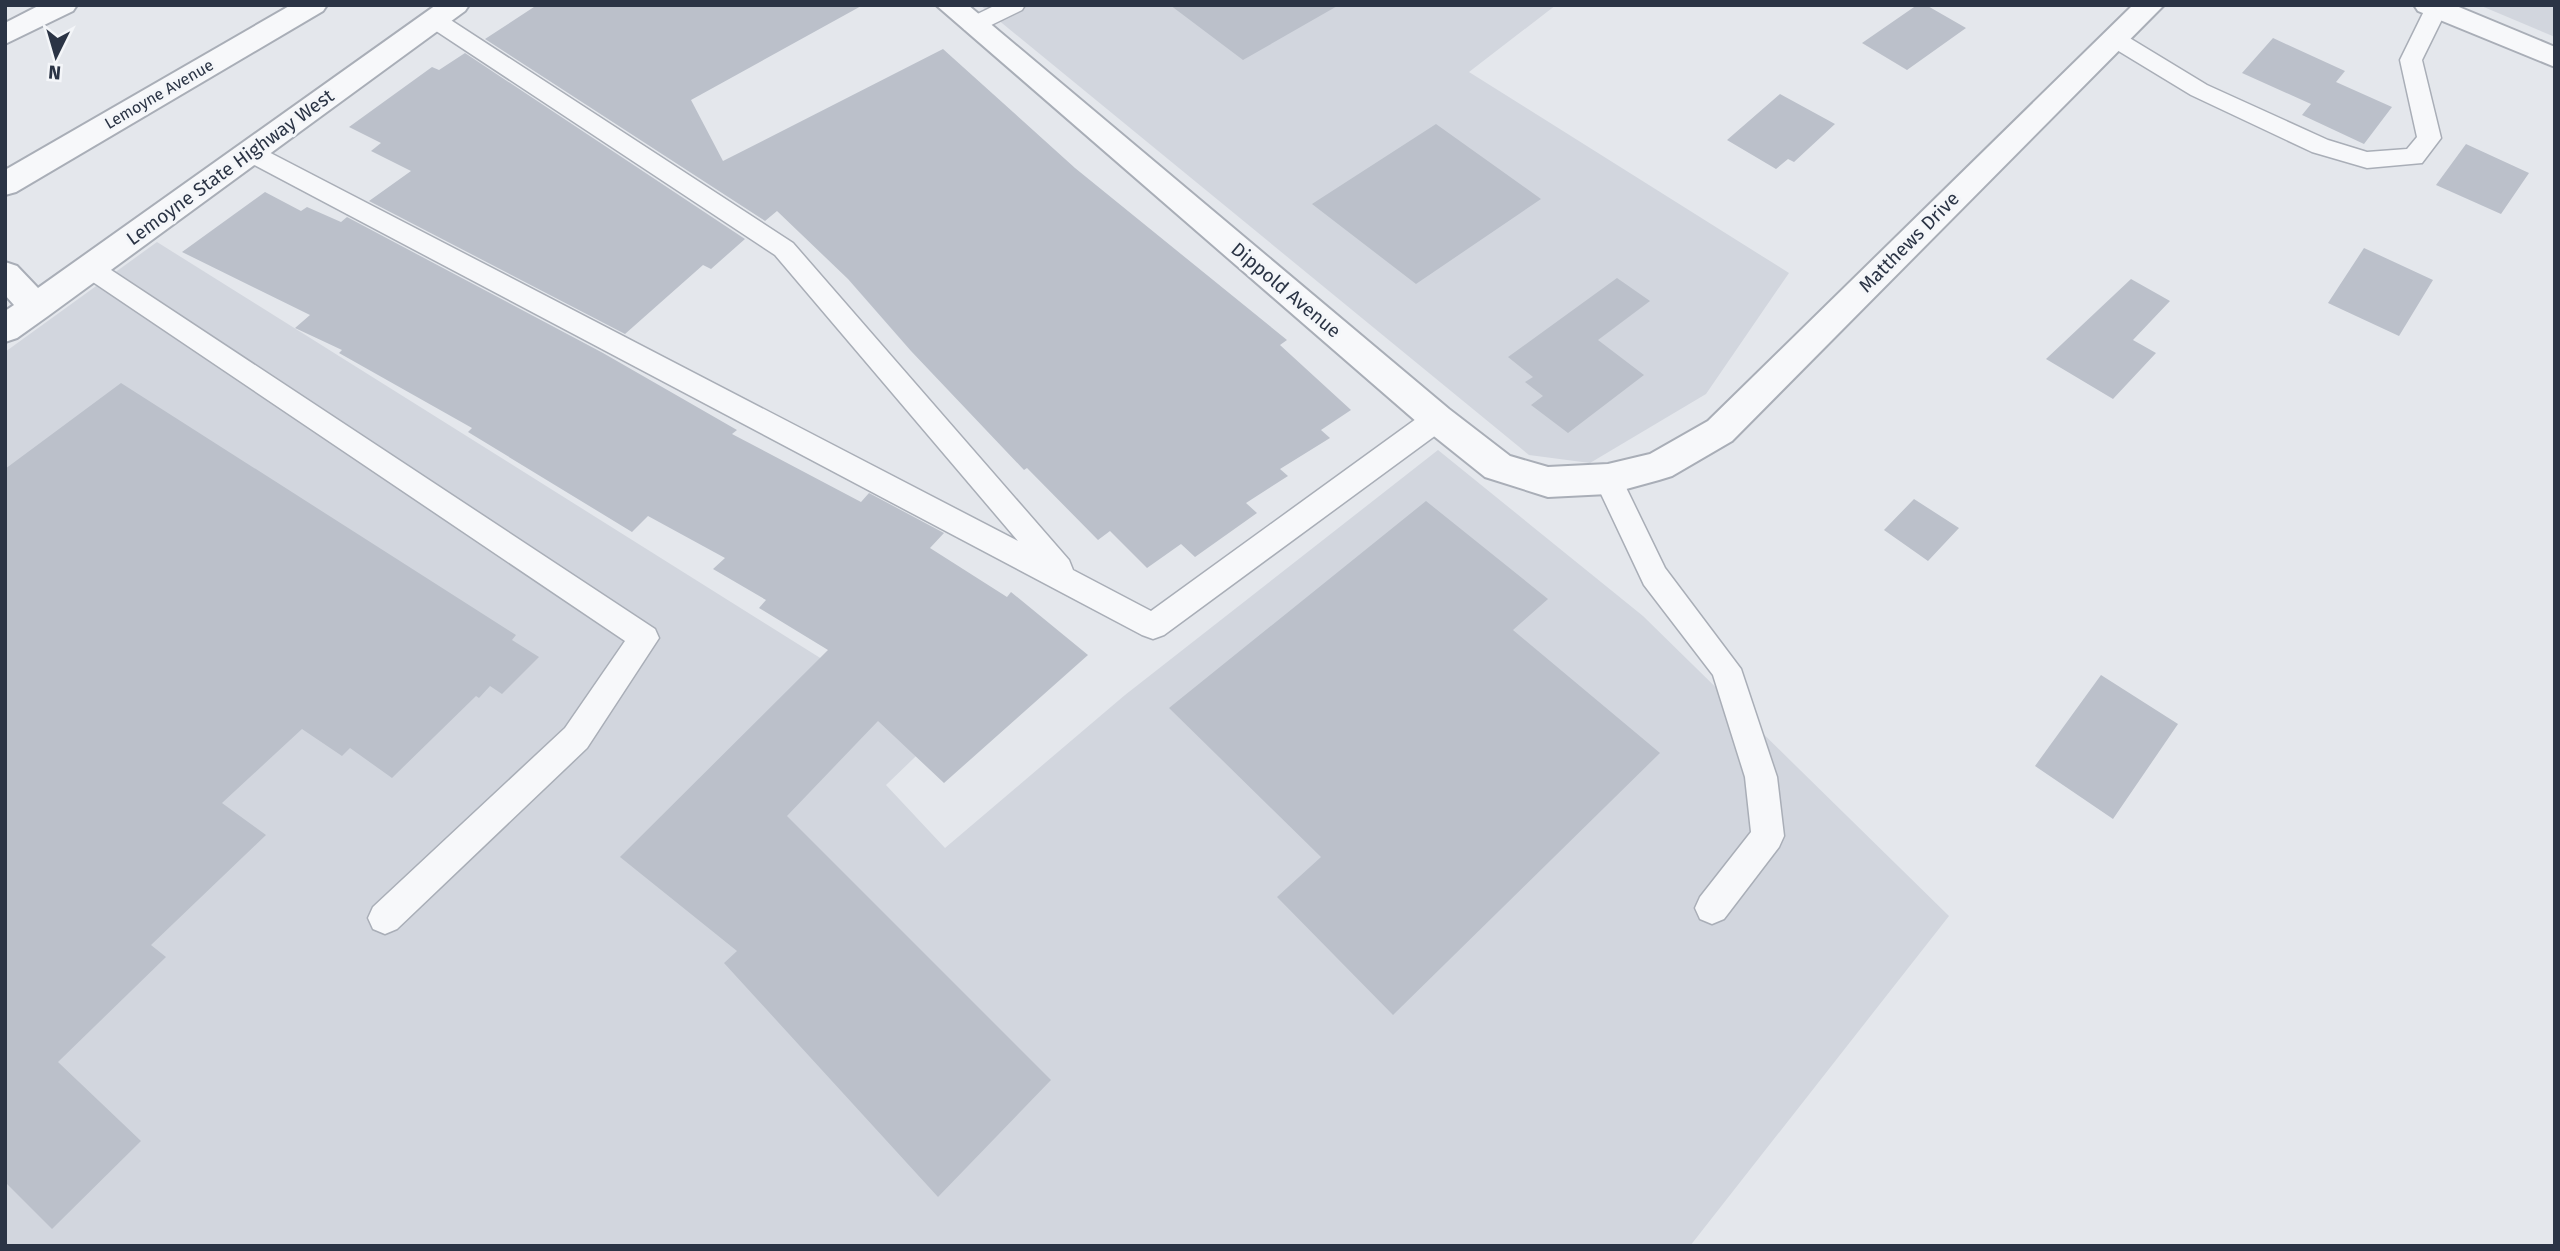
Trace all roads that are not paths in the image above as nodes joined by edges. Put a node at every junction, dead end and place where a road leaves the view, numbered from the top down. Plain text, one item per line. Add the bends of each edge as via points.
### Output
1 (63, 5) edge
2 (313, 5) edge
3 (1014, 5) edge
4 (2150, 5) edge
5 (2434, 6) edge
6 (445, 13) edge
7 (961, 15) edge
8 (5, 35) edge
9 (2115, 39) junction
10 (2555, 58) edge
11 (251, 153) junction
12 (9, 176) edge
13 (90, 268) junction
14 (5, 274) edge
15 (36, 307) junction
16 (5, 329) edge
17 (1437, 419) junction
18 (1659, 466) joint
19 (1608, 479) junction
20 (1070, 581) junction
21 (1712, 908) dead end
22 (385, 918) dead end

1 - 8 street
2 - 12 street, Lemoyne Avenue
3 - 7 lane
4 - 9 street, Matthews Drive
5 - 9 lane via 2410,60 2429,138 2414,157 2367,160 2320,146 2199,90
5 - 10 street
6 - 11 street, Lemoyne State Highway West
6 - 20 lane via 783,249
7 - 17 street, Dippold Avenue
9 - 18 street, Matthews Drive via 1720,431
11 - 13 street, Lemoyne State Highway West
11 - 20 lane
13 - 15 street, Lemoyne State Highway West
13 - 22 lane via 645,638 576,738
14 - 15 street
15 - 16 street, Lemoyne State Highway West
17 - 19 street, Dippold Avenue via 1498,467 1548,482
17 - 20 lane via 1153,626
18 - 19 street, Dippold Avenue
19 - 21 lane via 1654,576 1726,669 1761,777 1768,836

